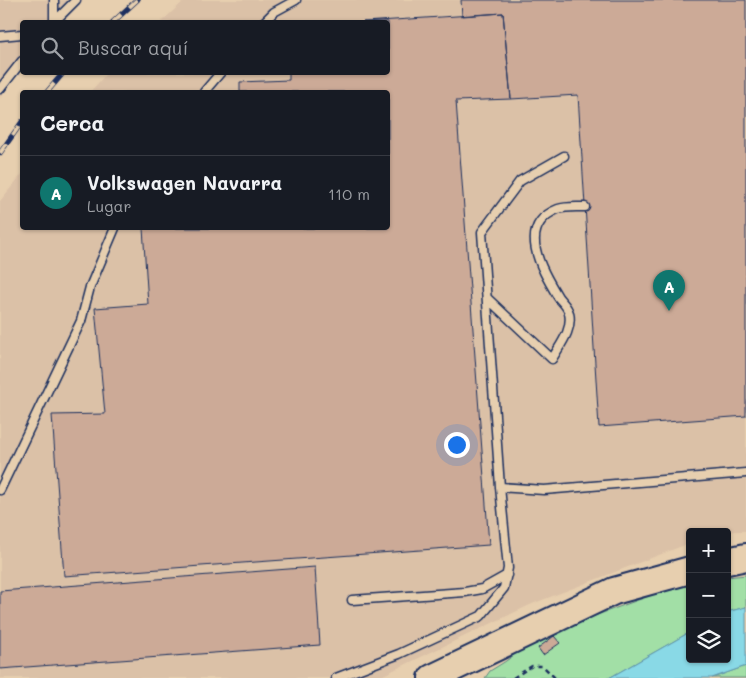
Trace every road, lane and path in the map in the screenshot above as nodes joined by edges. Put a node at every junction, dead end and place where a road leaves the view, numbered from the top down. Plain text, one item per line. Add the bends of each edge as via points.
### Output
1 (54, 0) edge
2 (76, 0) edge
3 (296, 0) edge
4 (55, 20) edge
5 (57, 20) edge
6 (266, 20) edge
7 (20, 34) edge
8 (0, 36) edge
9 (20, 64) edge
10 (218, 75) edge
11 (0, 89) edge
12 (206, 90) edge
13 (564, 156) dead end
14 (585, 207) dead end
15 (113, 230) edge
16 (487, 298) junction
17 (746, 473) edge
18 (500, 487) junction
19 (0, 490) edge
20 (746, 557) edge
21 (731, 560) edge
22 (686, 571) edge
23 (507, 575) junction
24 (352, 600) dead end
25 (336, 678) edge
26 (432, 678) edge
27 (513, 678) edge
28 (555, 678) edge

1 - 4 lane
2 - 5 lane
3 - 6 lane
7 - 8 lane
9 - 11 lane
10 - 12 lane
13 - 16 lane via 520,181 482,232
14 - 16 lane via 560,208 545,216 533,240 558,297 569,312 569,328 552,358
15 - 19 lane via 90,286 81,321
16 - 18 lane
17 - 18 lane via 544,490
18 - 23 lane
20 - 21 highway
22 - 26 highway via 614,591
23 - 24 lane via 482,589 466,592
23 - 25 lane via 504,588 481,616
27 - 28 path via 532,666 543,666

